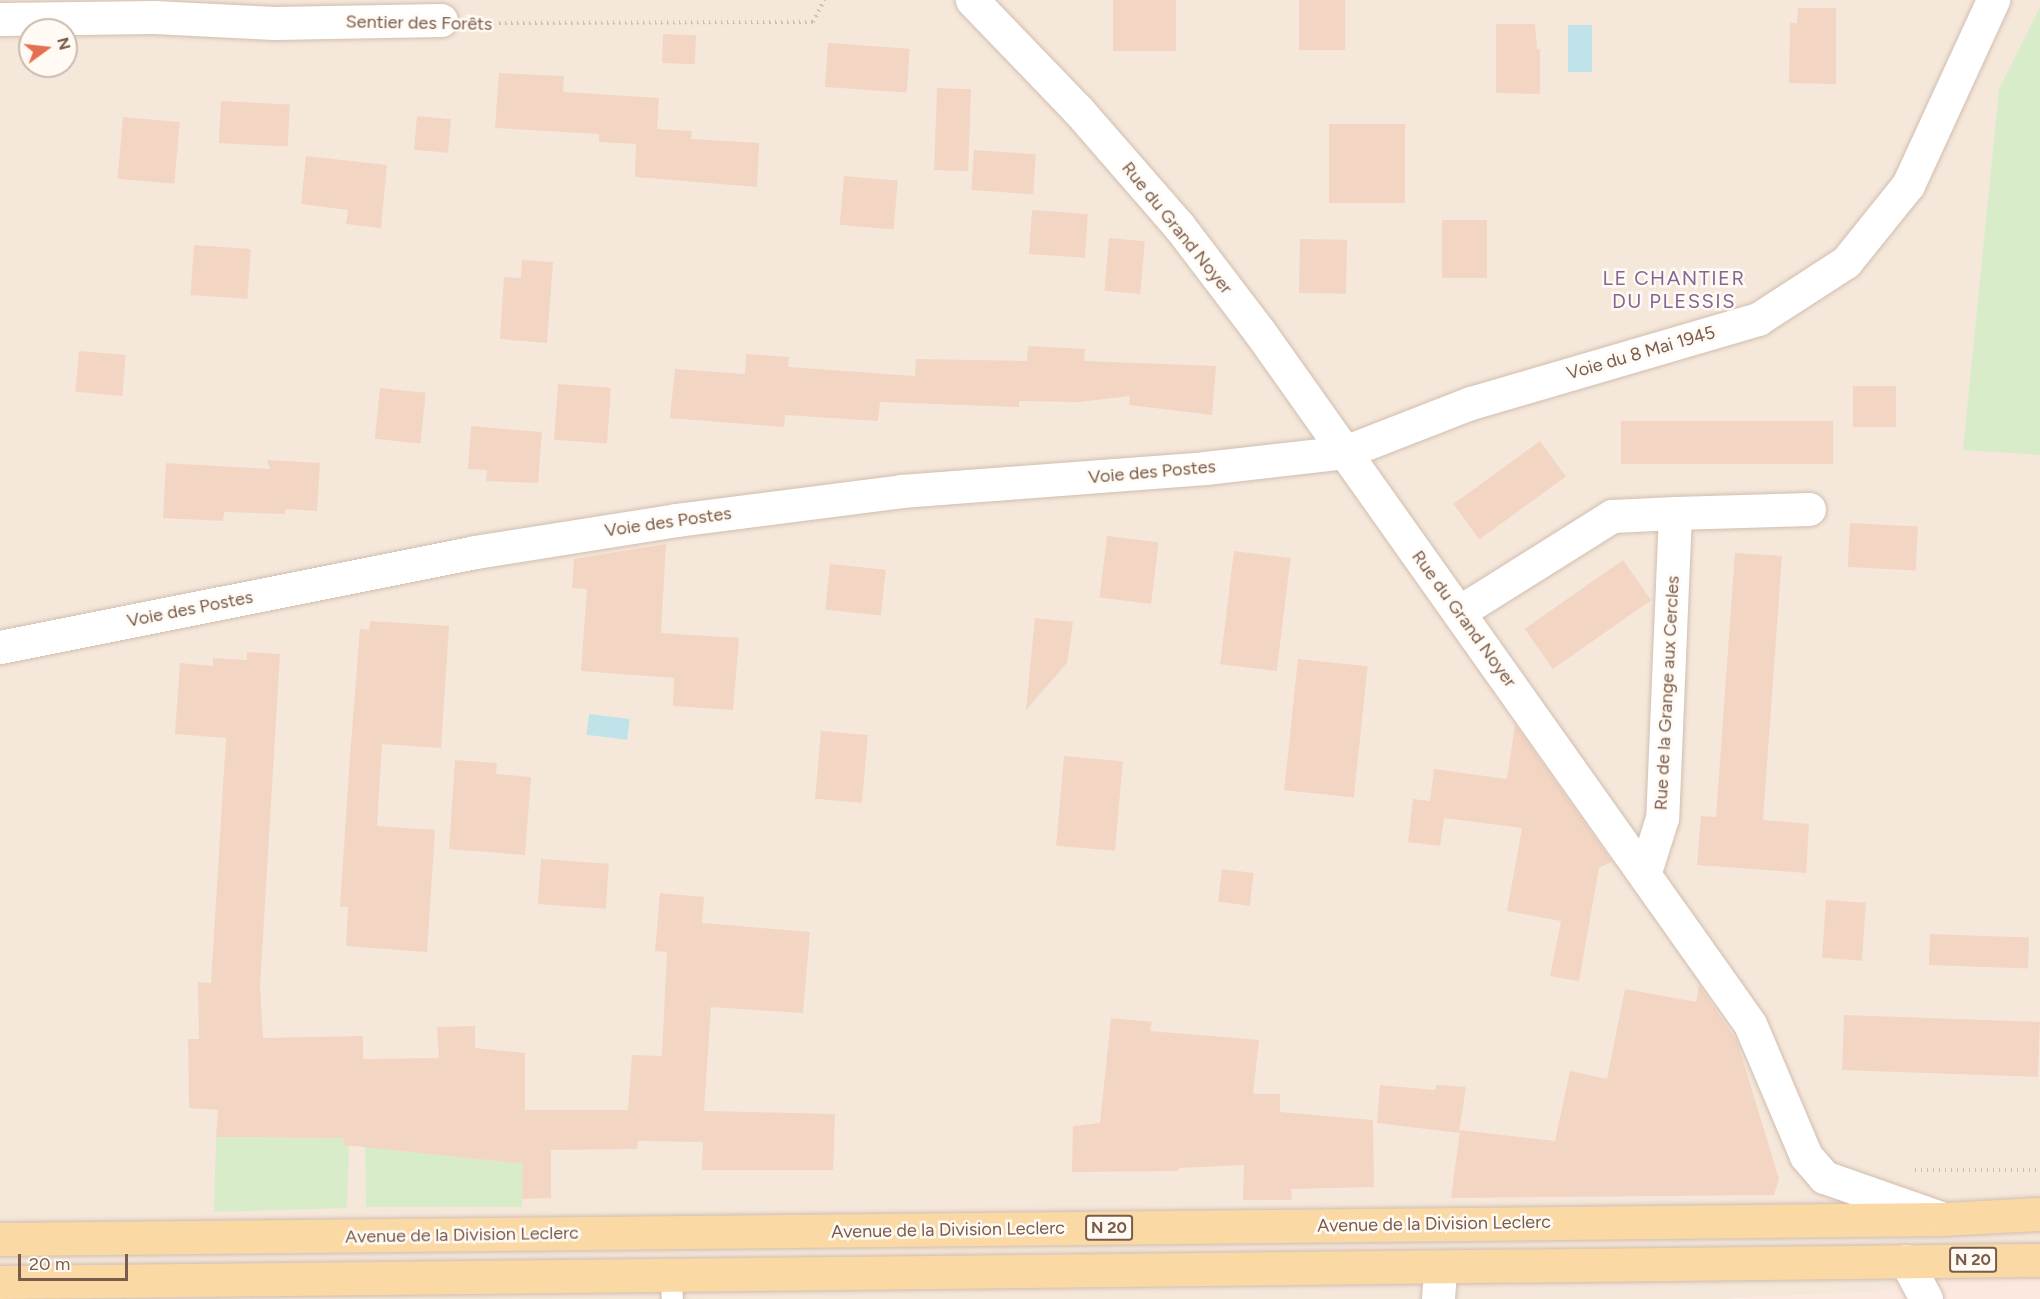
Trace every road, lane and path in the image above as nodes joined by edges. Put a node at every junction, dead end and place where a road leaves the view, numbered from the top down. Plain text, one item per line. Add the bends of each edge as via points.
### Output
1 (824, 0) edge
2 (972, 0) edge
3 (1993, 0) edge
4 (0, 19) edge
5 (441, 20) joint
6 (1345, 452) junction
7 (1809, 509) dead end
8 (1675, 513) junction
9 (1459, 612) junction
10 (0, 647) edge
11 (1645, 872) junction
12 (1906, 1170) dead end
13 (2040, 1170) edge
14 (2040, 1214) edge
15 (1943, 1219) junction
16 (0, 1239) edge
17 (2040, 1260) edge
18 (1906, 1261) junction
19 (0, 1282) edge
20 (1439, 1284) edge
21 (671, 1288) edge
22 (1926, 1299) edge

1 - 5 path, Sentier des Forêts via 813,22 670,25
2 - 6 street, Rue du Grand Noyer via 1078,111 1179,226
3 - 6 street, Voie du 8 Mai 1945 via 1908,185 1846,262 1758,319 1471,403
4 - 5 street, Sentier des Forêts via 154,17 274,23
6 - 9 street, Rue du Grand Noyer
6 - 10 street, Voie des Postes via 1194,469 901,491 676,520 475,552
7 - 8 street
8 - 9 street via 1612,516
8 - 11 street, Rue de la Grange aux Cercles via 1662,818
9 - 11 street, Rue du Grand Noyer
11 - 15 street, Rue du Grand Noyer via 1749,1024 1806,1156 1824,1177
12 - 13 path
14 - 15 main road, Avenue de la Division Leclerc / N 20
15 - 16 main road, Avenue de la Division Leclerc / N 20
17 - 18 main road, N 20
18 - 20 main road, N 20
18 - 22 street
19 - 21 main road, N 20
20 - 21 main road, N 20

